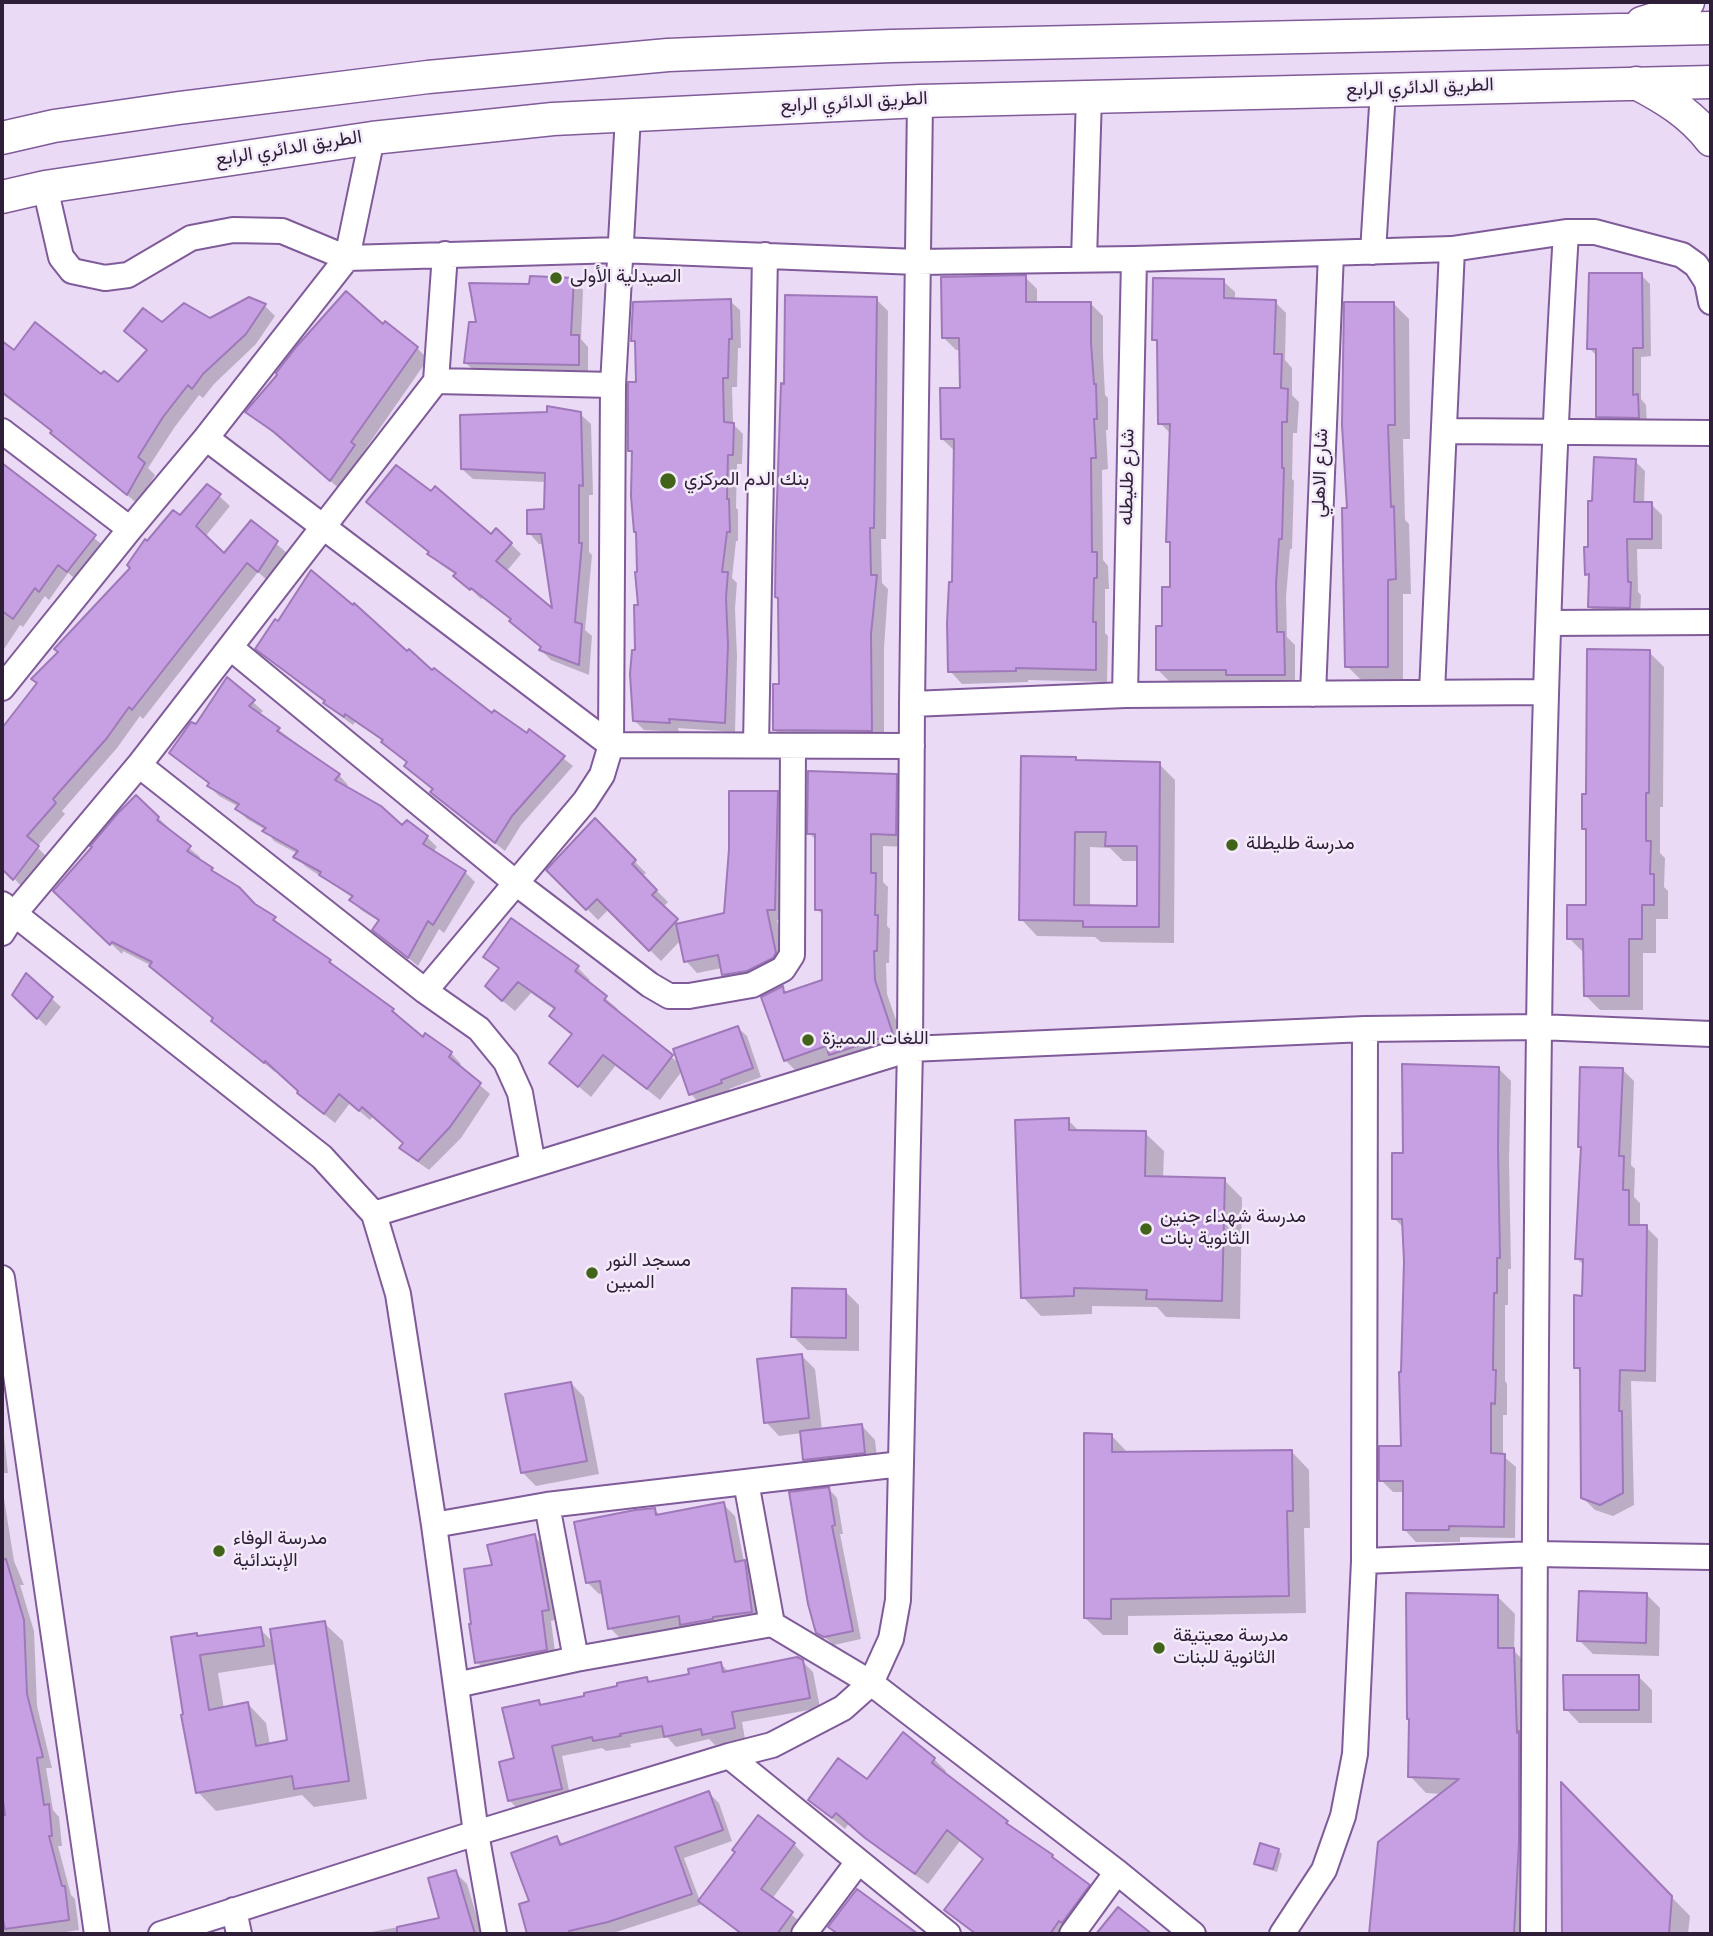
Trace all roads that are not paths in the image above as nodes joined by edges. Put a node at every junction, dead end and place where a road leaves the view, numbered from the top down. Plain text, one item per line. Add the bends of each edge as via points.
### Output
1 (1688, 2) edge
2 (1711, 28) edge
3 (1622, 30) junction
4 (1635, 82) junction
5 (1711, 82) edge
6 (1382, 90) junction
7 (1089, 96) junction
8 (920, 100) junction
9 (628, 116) junction
10 (2, 138) edge
11 (372, 138) junction
12 (1711, 139) edge
13 (45, 187) junction
14 (2, 197) edge
15 (1566, 232) junction
16 (1452, 249) junction
17 (620, 250) junction
18 (1373, 251) junction
19 (1331, 253) junction
20 (445, 254) junction
21 (765, 255) junction
22 (347, 258) junction
23 (1084, 259) junction
24 (1134, 259) junction
25 (917, 262) junction
26 (1711, 302) edge
27 (436, 381) junction
28 (613, 385) junction
29 (1444, 431) junction
30 (1711, 433) edge
31 (1554, 434) junction
32 (4, 438) edge
33 (206, 438) junction
34 (323, 528) junction
35 (130, 529) junction
36 (1711, 622) edge
37 (1549, 623) junction
38 (230, 648) junction
39 (2, 688) edge
40 (1432, 692) junction
41 (1545, 692) junction
42 (1313, 694) junction
43 (1125, 695) junction
44 (912, 704) junction
45 (611, 745) junction
46 (756, 745) junction
47 (793, 746) junction
48 (912, 746) junction
49 (139, 765) junction
50 (516, 883) junction
51 (6, 917) edge
52 (425, 991) junction
53 (1538, 1027) junction
54 (1365, 1029) junction
55 (1711, 1034) edge
56 (911, 1048) junction
57 (533, 1165) junction
58 (374, 1214) junction
59 (2, 1278) edge
60 (10, 1397) edge
61 (901, 1464) junction
62 (746, 1482) junction
63 (547, 1506) junction
64 (434, 1525) junction
65 (1536, 1554) junction
66 (1711, 1556) edge
67 (1364, 1561) junction
68 (772, 1624) junction
69 (576, 1659) junction
70 (871, 1683) junction
71 (456, 1685) junction
72 (729, 1756) junction
73 (476, 1833) junction
74 (858, 1861) junction
75 (1116, 1872) junction
76 (237, 1922) edge
77 (97, 1934) edge
78 (162, 1934) edge
79 (494, 1934) edge
80 (804, 1934) edge
81 (948, 1934) edge
82 (1072, 1934) edge
83 (1192, 1934) edge
84 (1282, 1934) edge
85 (1533, 1934) edge

1 - 3 main road via 1664,16
2 - 3 main road
3 - 10 main road via 668,55 428,77 193,106
4 - 5 main road, الطريق الدائري الرابع
4 - 6 main road, الطريق الدائري الرابع
4 - 12 main road via 1669,100
6 - 7 main road, الطريق الدائري الرابع
6 - 18 street
7 - 8 main road, الطريق الدائري الرابع
7 - 23 street
8 - 9 main road, الطريق الدائري الرابع
8 - 25 street
9 - 11 main road, الطريق الدائري الرابع
9 - 17 street
11 - 13 main road, الطريق الدائري الرابع
11 - 22 street
13 - 14 main road, الطريق الدائري الرابع
13 - 22 street via 61,257 72,271 105,278 128,275 191,238 233,230 282,231
15 - 16 street
15 - 26 street via 1595,232 1682,255 1707,282
15 - 31 street
16 - 18 street
16 - 29 street
17 - 20 street
17 - 21 street
17 - 28 street
18 - 19 street
19 - 24 street
19 - 42 street, شارع الاهلي
20 - 22 street
20 - 27 street
21 - 25 street
21 - 46 street
22 - 33 street
23 - 24 street
23 - 25 street
24 - 43 street, شارع طليطله
25 - 44 street
27 - 28 street
27 - 34 street
28 - 45 street
29 - 31 street
29 - 40 street
30 - 31 street
31 - 37 street
32 - 35 street
33 - 34 street
33 - 35 street
34 - 38 street
34 - 45 street
35 - 39 street
36 - 37 street
37 - 41 street
38 - 49 street
38 - 50 street
40 - 41 street
40 - 42 street
41 - 53 street
42 - 43 street
43 - 44 street
44 - 48 street
45 - 46 street
45 - 50 street via 602,775 585,801
46 - 47 street
47 - 48 street
47 - 50 street via 792,955 783,969 752,985 669,996
48 - 56 street
49 - 51 street
49 - 52 street
50 - 52 street
51 - 58 street via 322,1157
52 - 57 street via 479,1029 506,1062 520,1093
53 - 54 street
53 - 55 street
53 - 65 street
54 - 56 street
54 - 67 street
56 - 57 street
56 - 61 street
57 - 58 street
58 - 64 street via 398,1294
59 - 60 street
60 - 77 street
61 - 62 street
61 - 70 street via 898,1600 891,1639
62 - 63 street
62 - 68 street
63 - 64 street
63 - 69 street
64 - 71 street
65 - 66 street
65 - 67 street
65 - 85 street
67 - 84 street via 1355,1754 1343,1816 1324,1870
68 - 69 street
68 - 70 street
69 - 71 street
70 - 72 street via 843,1708 810,1727 772,1745
70 - 75 street
71 - 73 street
72 - 73 street
72 - 74 street
73 - 76 street
73 - 79 street
74 - 80 street
74 - 81 street
75 - 82 street
75 - 83 street
76 - 78 street

